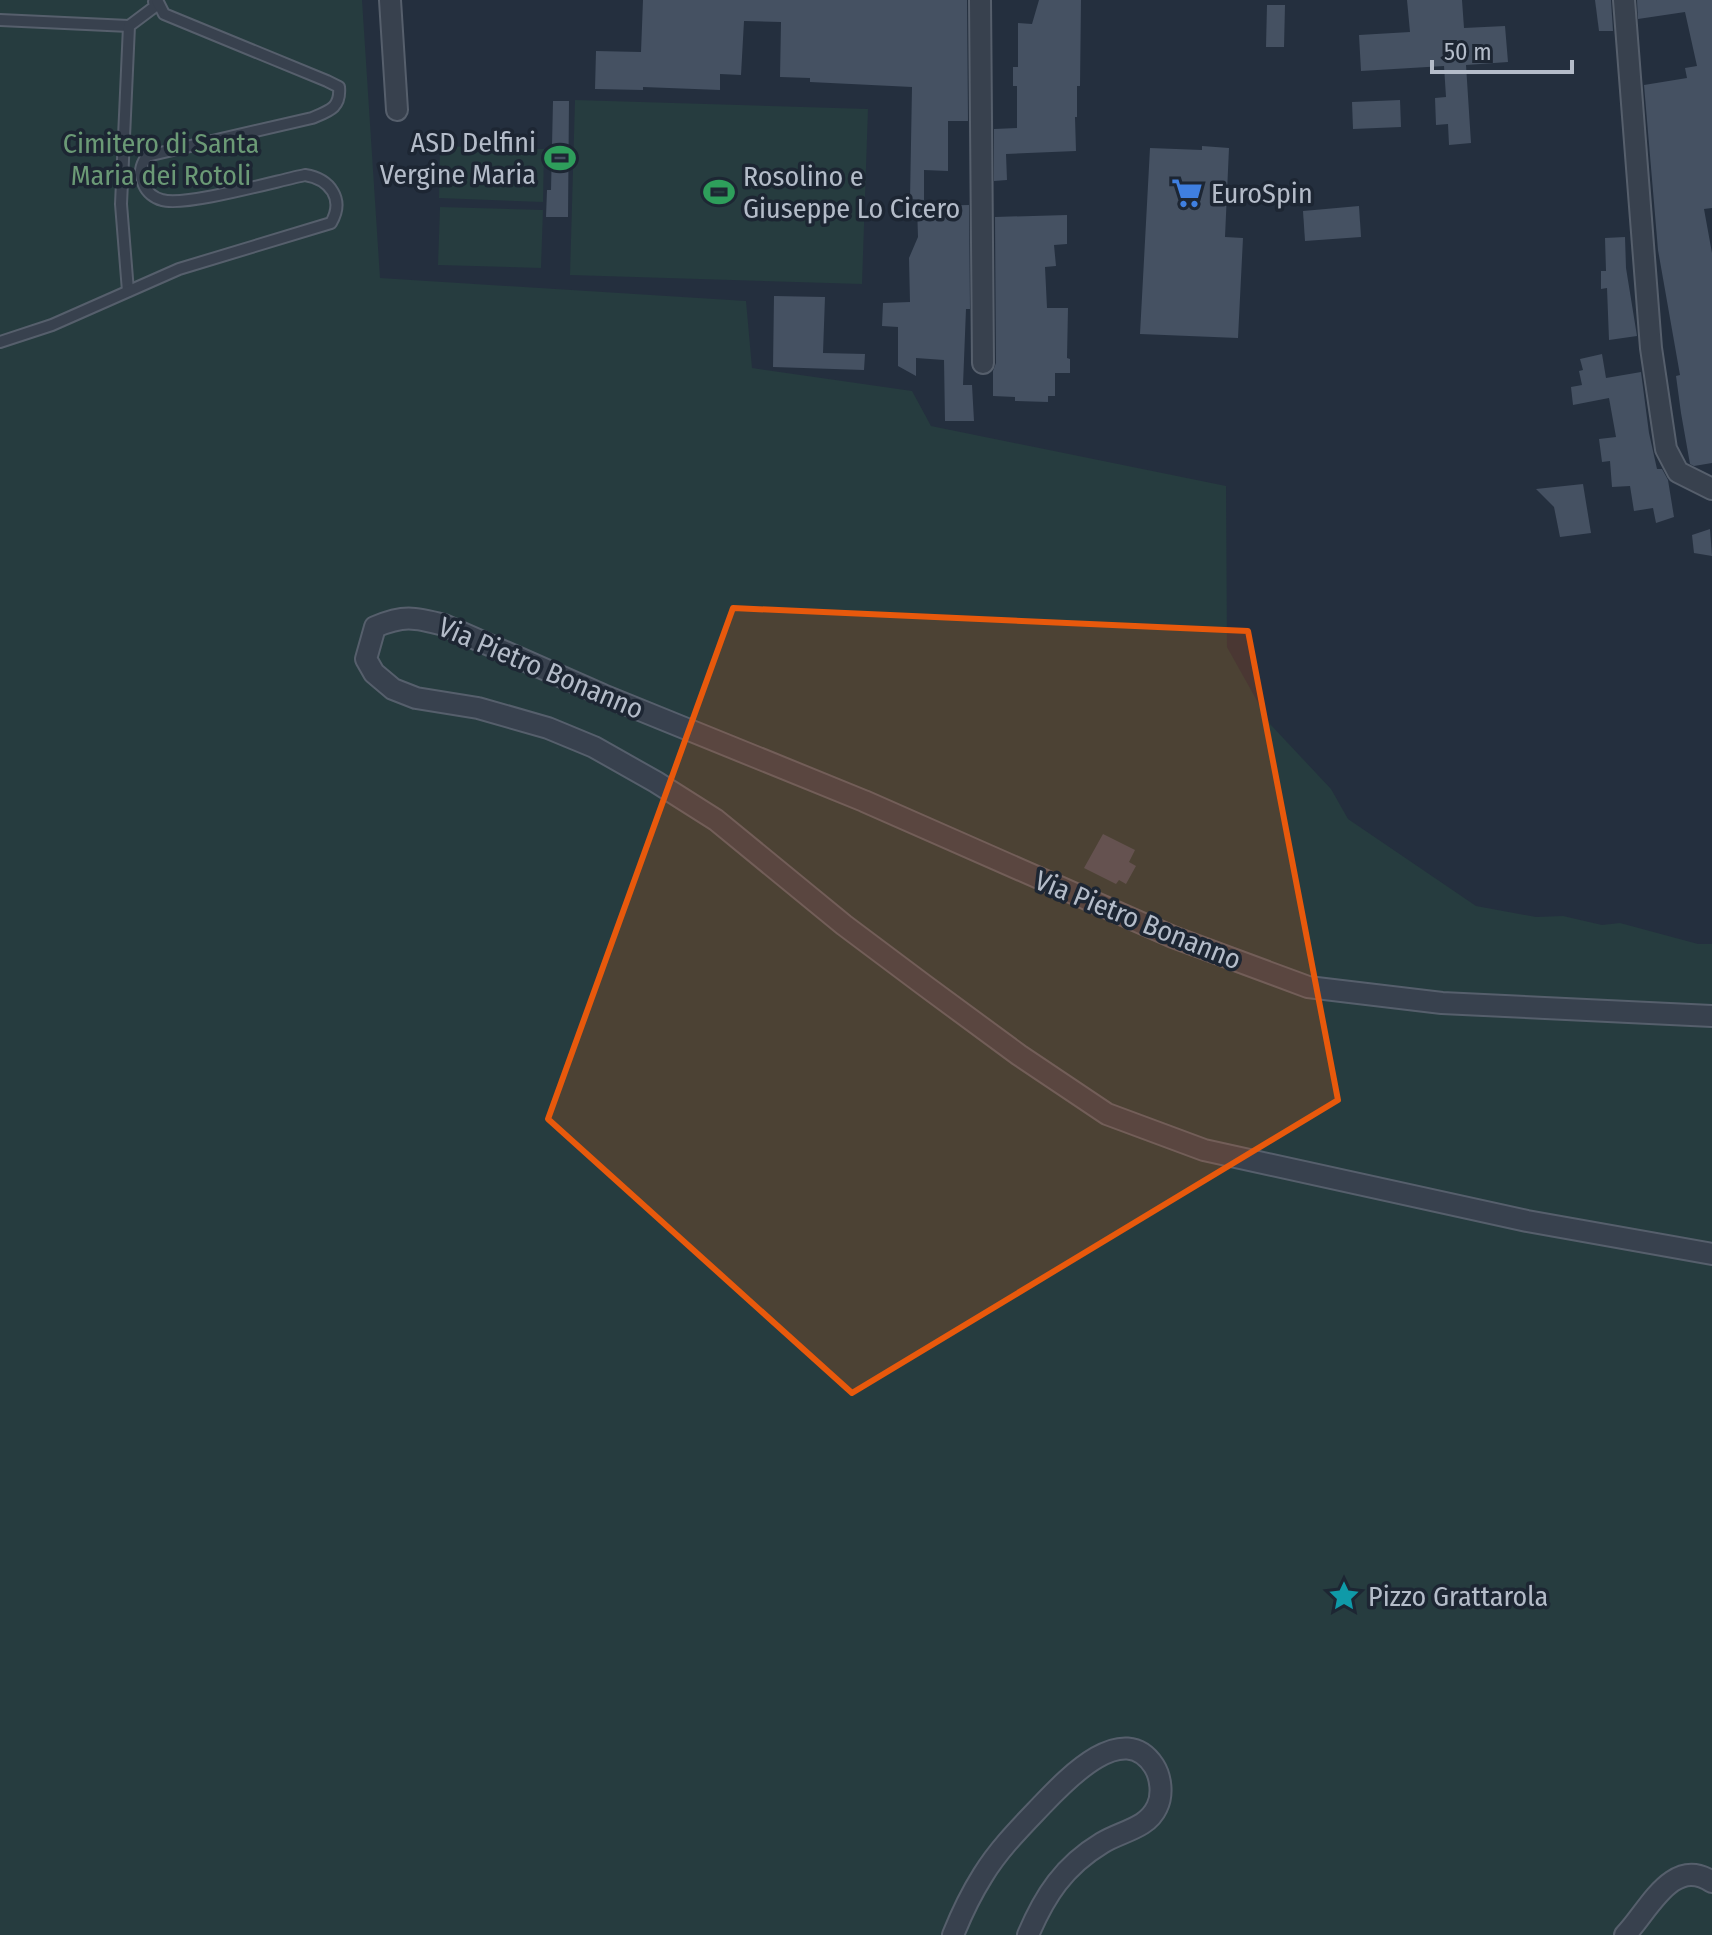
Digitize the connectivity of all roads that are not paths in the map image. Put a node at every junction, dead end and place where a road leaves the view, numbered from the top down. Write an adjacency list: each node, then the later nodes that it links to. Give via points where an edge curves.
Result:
1 (390, 0): 7 (street)
2 (980, 0): 10 (street)
3 (1624, 0): 11 (street, via 1651,348 1666,449 1678,472)
4 (156, 2): 6 (lane); 8 (lane, via 164,14 339,87 340,98 334,109 312,118 147,156 141,165 147,192 184,201 305,175 329,184 337,213 331,223 179,269)
5 (0, 20): 6 (lane)
6 (129, 26): 8 (lane, via 121,204)
7 (397, 110)
8 (128, 291): 9 (lane)
9 (0, 342)
10 (983, 363)
11 (1712, 489)
12 (1712, 1016): 13 (street, Via Pietro Bonanno, via 1442,1003 1308,987 1173,937 444,625 393,619 375,627 368,643 366,659 393,689 548,728 594,747 716,820 844,925 1107,1114 1204,1150 1527,1221)
13 (1712, 1254)
14 (1712, 1882): 17 (street, via 1678,1876)
15 (953, 1935): 16 (street, via 982,1876 1005,1844 1071,1776 1108,1753 1130,1748 1148,1758 1158,1773 1157,1808 1144,1823 1102,1843 1068,1869 1048,1892)
16 (1028, 1935)
17 (1625, 1935)

